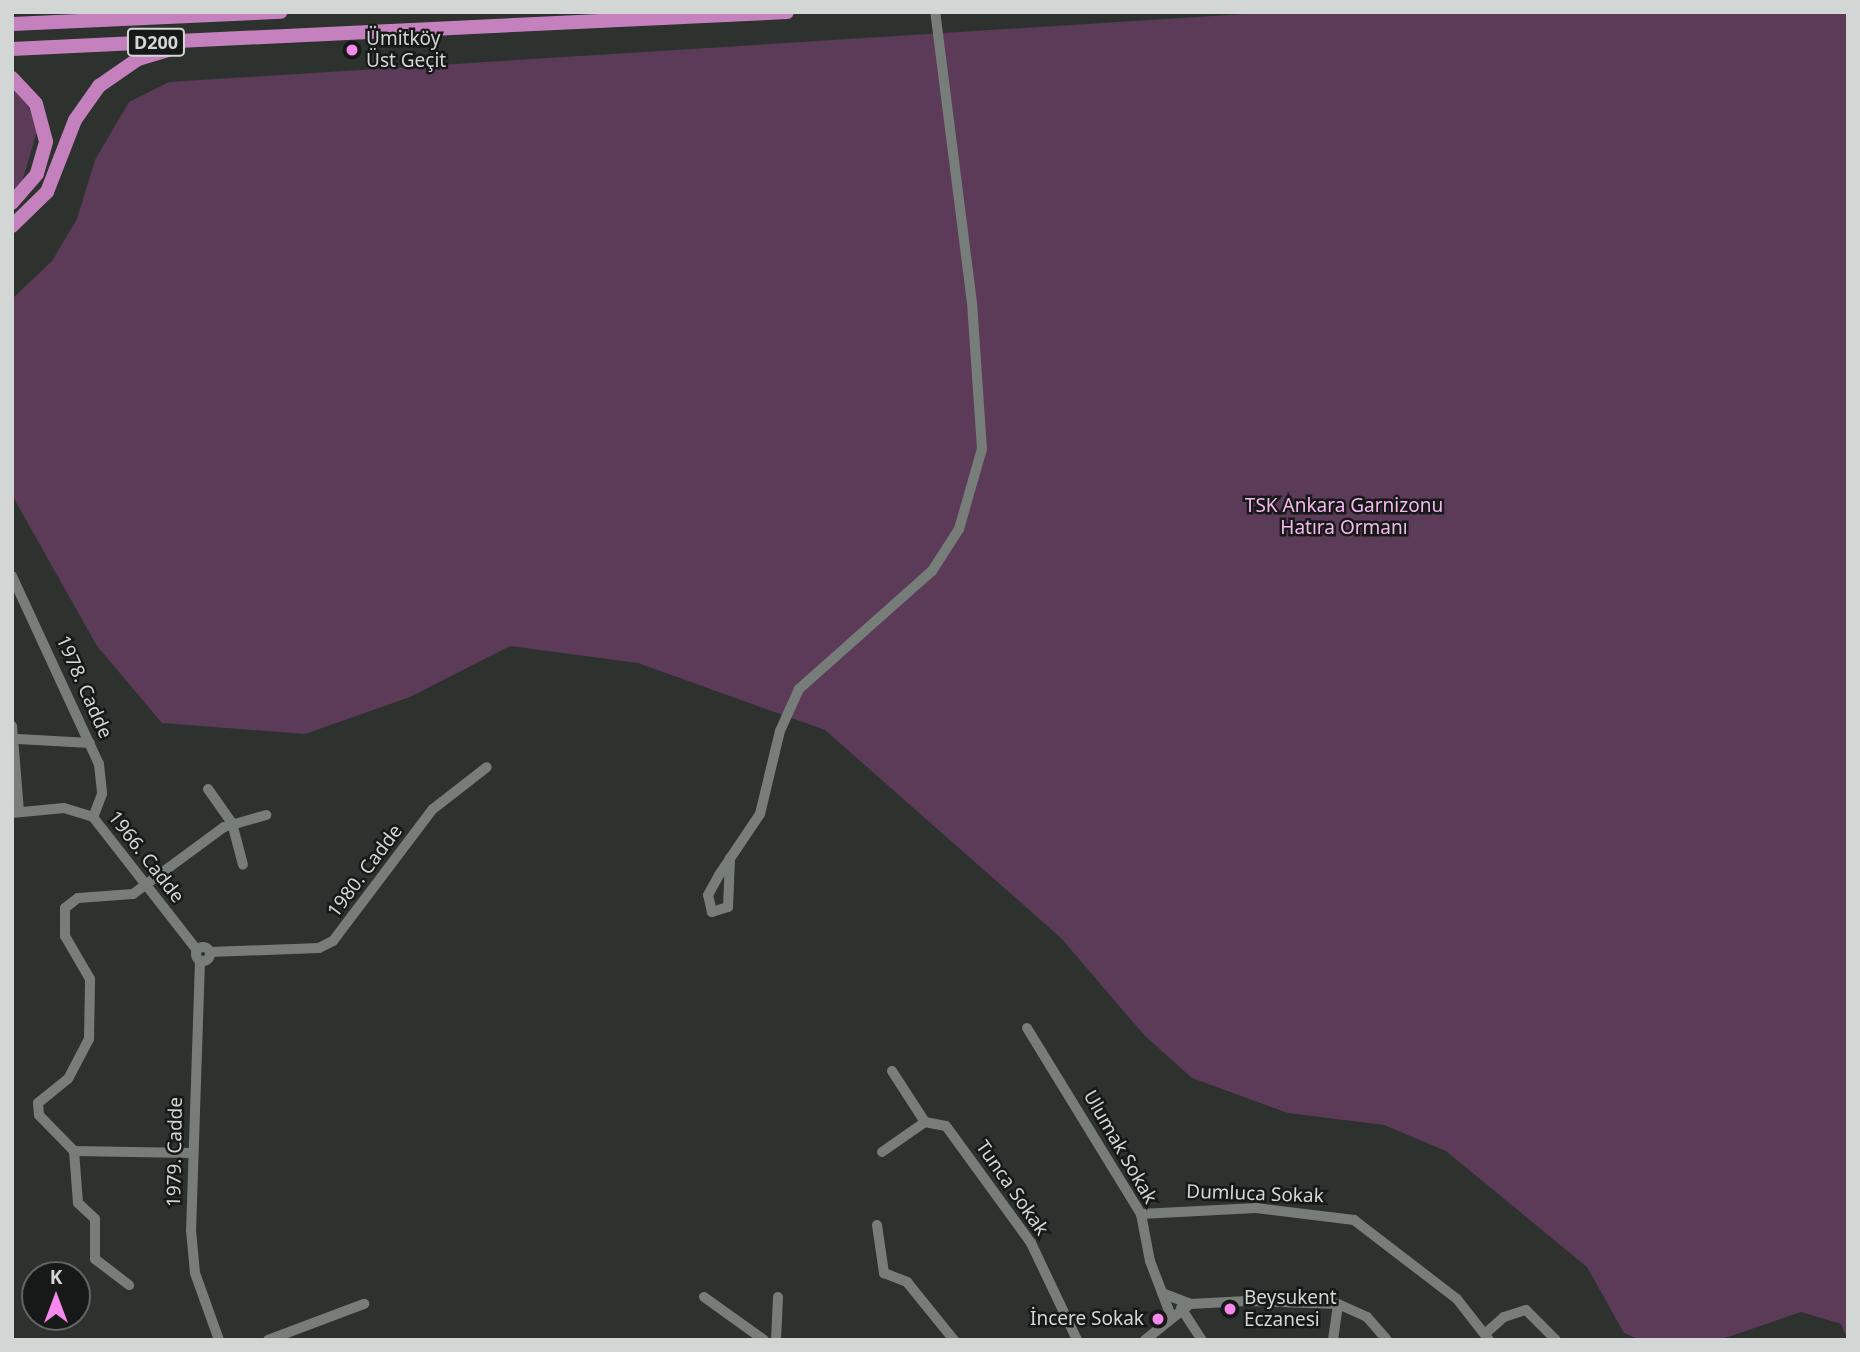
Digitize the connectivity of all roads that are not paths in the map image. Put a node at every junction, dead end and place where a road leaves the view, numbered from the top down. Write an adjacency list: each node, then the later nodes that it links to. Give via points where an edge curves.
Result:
1 (183, 12): 5 (highway)
2 (281, 12): 5 (highway, D200)
3 (787, 12): 7 (highway, D200)
4 (935, 12): 22 (street, via 972,303 982,449 959,529 932,571 799,689 780,731 760,814)
5 (204, 17): 6 (highway, D200)
6 (12, 24)
7 (209, 40): 8 (highway, D200); 11 (highway, via 138,59 99,86 75,120 47,192)
8 (12, 49)
9 (12, 78): 10 (highway, via 36,104 46,142 37,174)
10 (12, 203)
11 (12, 226)
12 (12, 576): 15 (street, 1978. Cadde)
13 (12, 726): 14 (street)
14 (18, 739): 15 (street); 18 (street)
15 (90, 743): 20 (street, 1978. Cadde, via 102,794)
16 (486, 767): 25 (street, 1980. Cadde, via 433,809 333,941 319,948)
17 (208, 789): 21 (street)
18 (16, 812): 20 (street, 1966. Cadde, via 64,808)
19 (266, 815): 21 (street)
20 (93, 817): 24 (street, 1966. Cadde)
21 (232, 823): 23 (street); 24 (street)
22 (730, 858): 22 (street, via 708,894 712,912 728,907)
23 (243, 865)
24 (146, 884): 25 (street, 1966. Cadde); 29 (street, via 133,894 78,898 65,908 65,936 90,979 89,1039 82,1061 37,1108)
25 (198, 955): 31 (street, 1979. Cadde)
26 (1027, 1028): 32 (street, Ulumak Sokak)
27 (892, 1071): 28 (street)
28 (925, 1122): 30 (street); 48 (street, Tunca Sokak, via 946,1126 1031,1243)
29 (74, 1152): 31 (street); 34 (street, via 78,1203 95,1219 94,1259)
30 (882, 1152)
31 (191, 1153): 43 (street, 1979. Cadde, via 195,1273)
32 (1141, 1214): 35 (street, Ulumak Sokak); 42 (street, Dumluca Sokak, via 1256,1208 1354,1220 1437,1282)
33 (877, 1225): 47 (street, via 884,1273 907,1283)
34 (129, 1285)
35 (1162, 1293): 40 (street); 41 (street, Ulumak Sokak)
36 (704, 1297): 45 (street)
37 (778, 1297): 46 (street)
38 (364, 1304): 44 (street)
39 (1338, 1304): 40 (street); 51 (street); 52 (street, via 1367,1317)
40 (1186, 1306): 41 (street); 50 (street)
41 (1171, 1316): 49 (street)
42 (1487, 1336): 53 (street, via 1504,1317 1526,1310)
43 (219, 1340)
44 (268, 1340)
45 (764, 1340)
46 (776, 1340)
47 (954, 1340)
48 (1077, 1340)
49 (1145, 1340)
50 (1202, 1340)
51 (1333, 1340)
52 (1387, 1340)
53 (1556, 1340)

